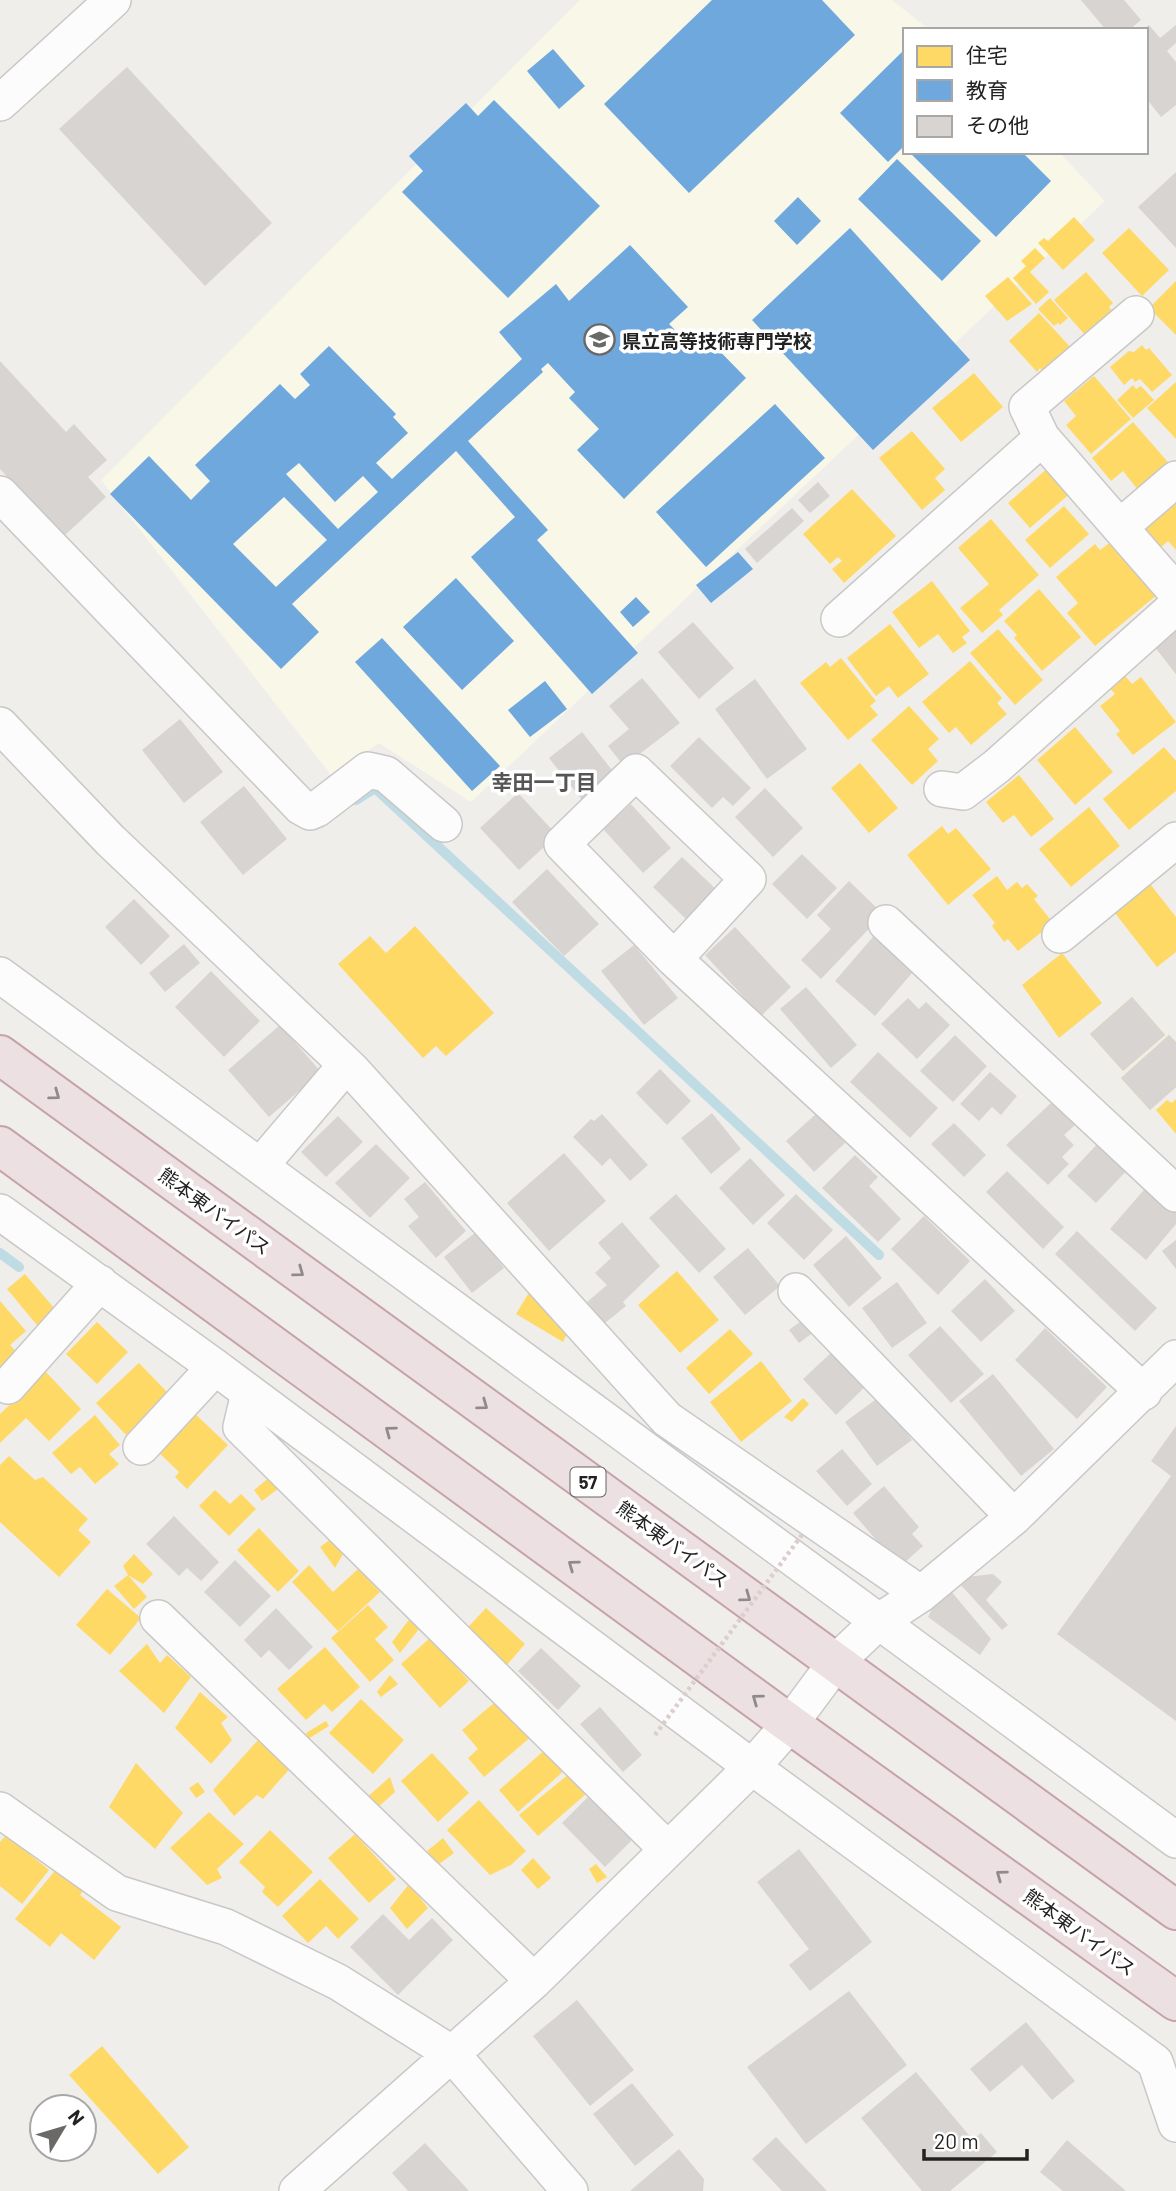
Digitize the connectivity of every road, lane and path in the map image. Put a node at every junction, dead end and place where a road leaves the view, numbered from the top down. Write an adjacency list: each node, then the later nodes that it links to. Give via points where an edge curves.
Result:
1 (113, 0): 2 (street)
2 (0, 103)
3 (1136, 314): 4 (street, via 1027,407)
4 (1042, 438): 7 (street); 10 (street)
5 (1176, 479): 7 (street)
6 (0, 494): 13 (street, via 301,807 310,812 317,809 368,770 386,774)
7 (1120, 527): 8 (street)
8 (1176, 592)
9 (1176, 606): 12 (street, via 997,766 963,792)
10 (839, 618)
11 (0, 725): 20 (street, via 110,840)
12 (942, 789)
13 (444, 824)
14 (1176, 840): 16 (street)
15 (886, 923): 23 (street)
16 (1060, 935)
17 (674, 959): 17 (street, via 562,845 636,772 748,879); 30 (street)
18 (0, 975): 22 (street)
19 (0, 1055): 38 (highway, 熊本東バイパス / 57, one-way to 38)
20 (346, 1065): 22 (street); 35 (street, via 667,1419)
21 (0, 1146): 39 (highway, 熊本東バイパス, one-way to 21)
22 (261, 1165): 37 (street)
23 (1176, 1194)
24 (0, 1212): 25 (street)
25 (100, 1283): 28 (street); 29 (street)
26 (796, 1290): 33 (street)
27 (1176, 1358): 30 (street)
28 (215, 1367): 31 (street); 32 (street)
29 (8, 1385)
30 (1144, 1392): 33 (street)
31 (249, 1393): 41 (street); 44 (street, via 240,1427)
32 (141, 1447)
33 (1014, 1517): 35 (street)
34 (804, 1532): 40 (path, bridge)
35 (920, 1594): 37 (street)
36 (158, 1618): 46 (street)
37 (878, 1622): 38 (street); 43 (street)
38 (836, 1662): 39 (street); 45 (highway, 熊本東バイパス / 57)
39 (790, 1724): 41 (street); 47 (highway, 熊本東バイパス, one-way to 39)
40 (655, 1735)
41 (752, 1767): 44 (street); 49 (street, via 1155,2062)
42 (0, 1810): 48 (street, via 117,1894 226,1927 338,1982)
43 (1176, 1840)
44 (667, 1849): 46 (street)
45 (1176, 1910)
46 (534, 1981): 48 (street)
47 (1176, 2001)
48 (451, 2053): 50 (street); 51 (street)
49 (1176, 2124)
50 (297, 2191)
51 (570, 2191)

